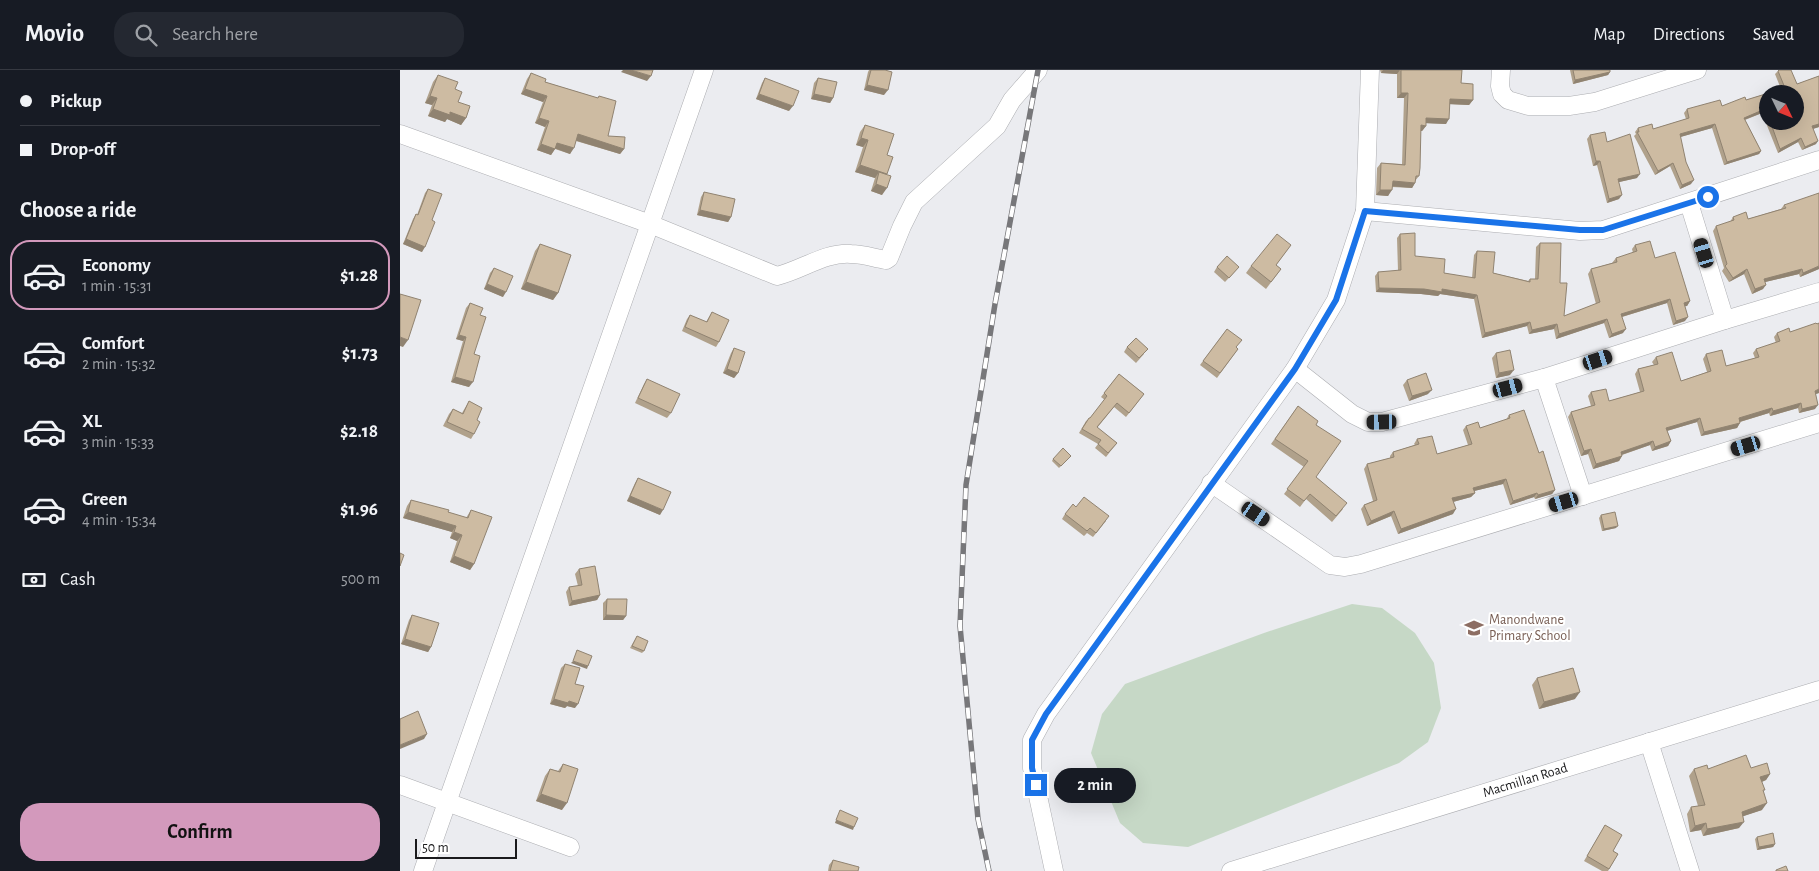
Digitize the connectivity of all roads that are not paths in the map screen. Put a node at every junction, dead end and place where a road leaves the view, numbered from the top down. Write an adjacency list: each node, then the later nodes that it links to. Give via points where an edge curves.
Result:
1 (704, 70): 10 (street)
2 (1038, 70): 10 (street, via 1012,100 997,126 914,202 886,260 851,253 826,257 777,276)
3 (1370, 70): 9 (street)
4 (1500, 70): 5 (street, via 1502,94 1508,100 1528,106 1595,102)
5 (1697, 70)
6 (400, 134): 10 (street)
7 (1819, 160): 8 (street)
8 (1689, 203): 9 (street, via 1603,230); 12 (street)
9 (1365, 211): 13 (street, via 1336,300)
10 (650, 224): 21 (street)
11 (1819, 292): 12 (street)
12 (1725, 320): 14 (street)
13 (1295, 369): 14 (street, via 1352,414 1368,422 1382,422); 16 (street)
14 (1544, 378): 17 (street)
15 (1819, 424): 17 (street)
16 (1212, 483): 17 (street, via 1330,565 1345,567); 24 (street, via 1046,714 1032,740 1032,768)
17 (1583, 496)
18 (1819, 690): 19 (street, Macmillan Road)
19 (1649, 742): 25 (street, Macmillan Road); 26 (street)
20 (400, 785): 21 (street)
21 (446, 801): 22 (street); 23 (street)
22 (570, 847)
23 (422, 871)
24 (1054, 871)
25 (1231, 871)
26 (1690, 871)

